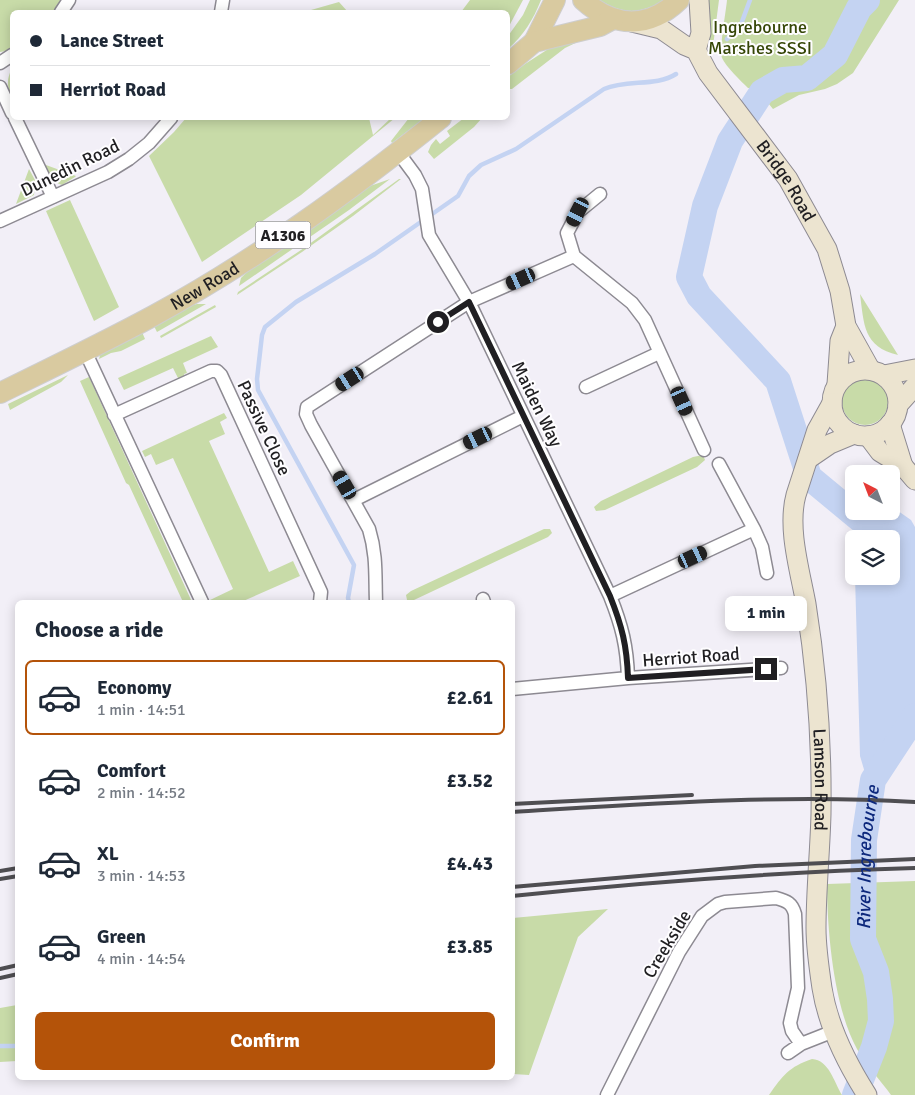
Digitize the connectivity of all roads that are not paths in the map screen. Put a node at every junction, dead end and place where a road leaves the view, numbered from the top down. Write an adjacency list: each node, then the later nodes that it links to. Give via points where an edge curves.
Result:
1 (555, 0): 6 (main road)
2 (583, 0): 5 (main road, via 596,12)
3 (679, 0): 5 (main road, via 651,19)
4 (699, 0): 7 (main road, via 701,33)
5 (622, 21): 6 (main road); 7 (main road, via 661,29)
6 (534, 42): 8 (main road)
7 (696, 50): 20 (main road, Bridge Road, via 708,73 788,179 827,249 840,291)
8 (510, 62)
9 (0, 87): 10 (street)
10 (10, 109)
11 (16, 120): 16 (street)
12 (169, 120): 16 (street, Dunedin Road, via 129,159)
13 (438, 120): 14 (main road, New Road / A1306)
14 (398, 152): 19 (street, Maiden Way, via 422,189 428,233); 21 (main road, New Road / A1306, via 274,242 153,316)
15 (600, 194): 18 (street, via 578,212 567,233)
16 (53, 197): 17 (street, Dunedin Road)
17 (0, 221)
18 (574, 256): 19 (street); 22 (street, via 632,303 645,320)
19 (469, 302): 32 (street, Maiden Way); 39 (street, via 307,407 308,420)
20 (846, 326): 24 (main road, Bridge Road); 25 (main road, Bridge Road, via 840,341)
21 (85, 352): 28 (main road, New Road / A1306); 31 (street)
22 (659, 353): 27 (street); 35 (street)
23 (915, 369): 24 (main road)
24 (877, 372): 25 (main road, via 861,369); 30 (main road, Bridge Road, via 895,388)
25 (837, 384): 29 (main road, Bridge Road)
26 (915, 386): 30 (main road)
27 (586, 387)
28 (0, 392)
29 (832, 403): 34 (main road, via 833,413 845,430); 36 (main road, Bridge Road, via 817,430)
30 (898, 405): 33 (main road)
31 (114, 415): 43 (street); 44 (street, Passive Close, via 217,371 321,592)
32 (523, 416): 39 (street); 42 (street, Maiden Way)
33 (890, 424): 34 (main road, via 880,432); 38 (main road)
34 (861, 435): 36 (main road, via 830,444); 38 (main road)
35 (704, 450)
36 (808, 459): 49 (main road, Lamson Road, via 794,503 794,533 817,694 821,815 816,929 822,990)
37 (719, 464): 40 (street)
38 (909, 473)
39 (354, 500): 45 (street, via 374,545)
40 (754, 529): 41 (street, via 762,547); 42 (street)
41 (767, 573)
42 (610, 596): 47 (street, Maiden Way, via 622,625)
43 (201, 600)
44 (320, 600)
45 (376, 600)
46 (781, 668): 47 (street, Herriot Road)
47 (628, 678): 48 (street, Herriot Road)
48 (515, 689)
49 (834, 1031): 50 (street); 53 (main road, Lamson Road, via 849,1068)
50 (800, 1044): 51 (street); 52 (street, Creekside, via 790,1023 798,988 795,914 791,903 776,898 725,902 702,916 679,952)
51 (788, 1053)
52 (607, 1095)
53 (867, 1095)

